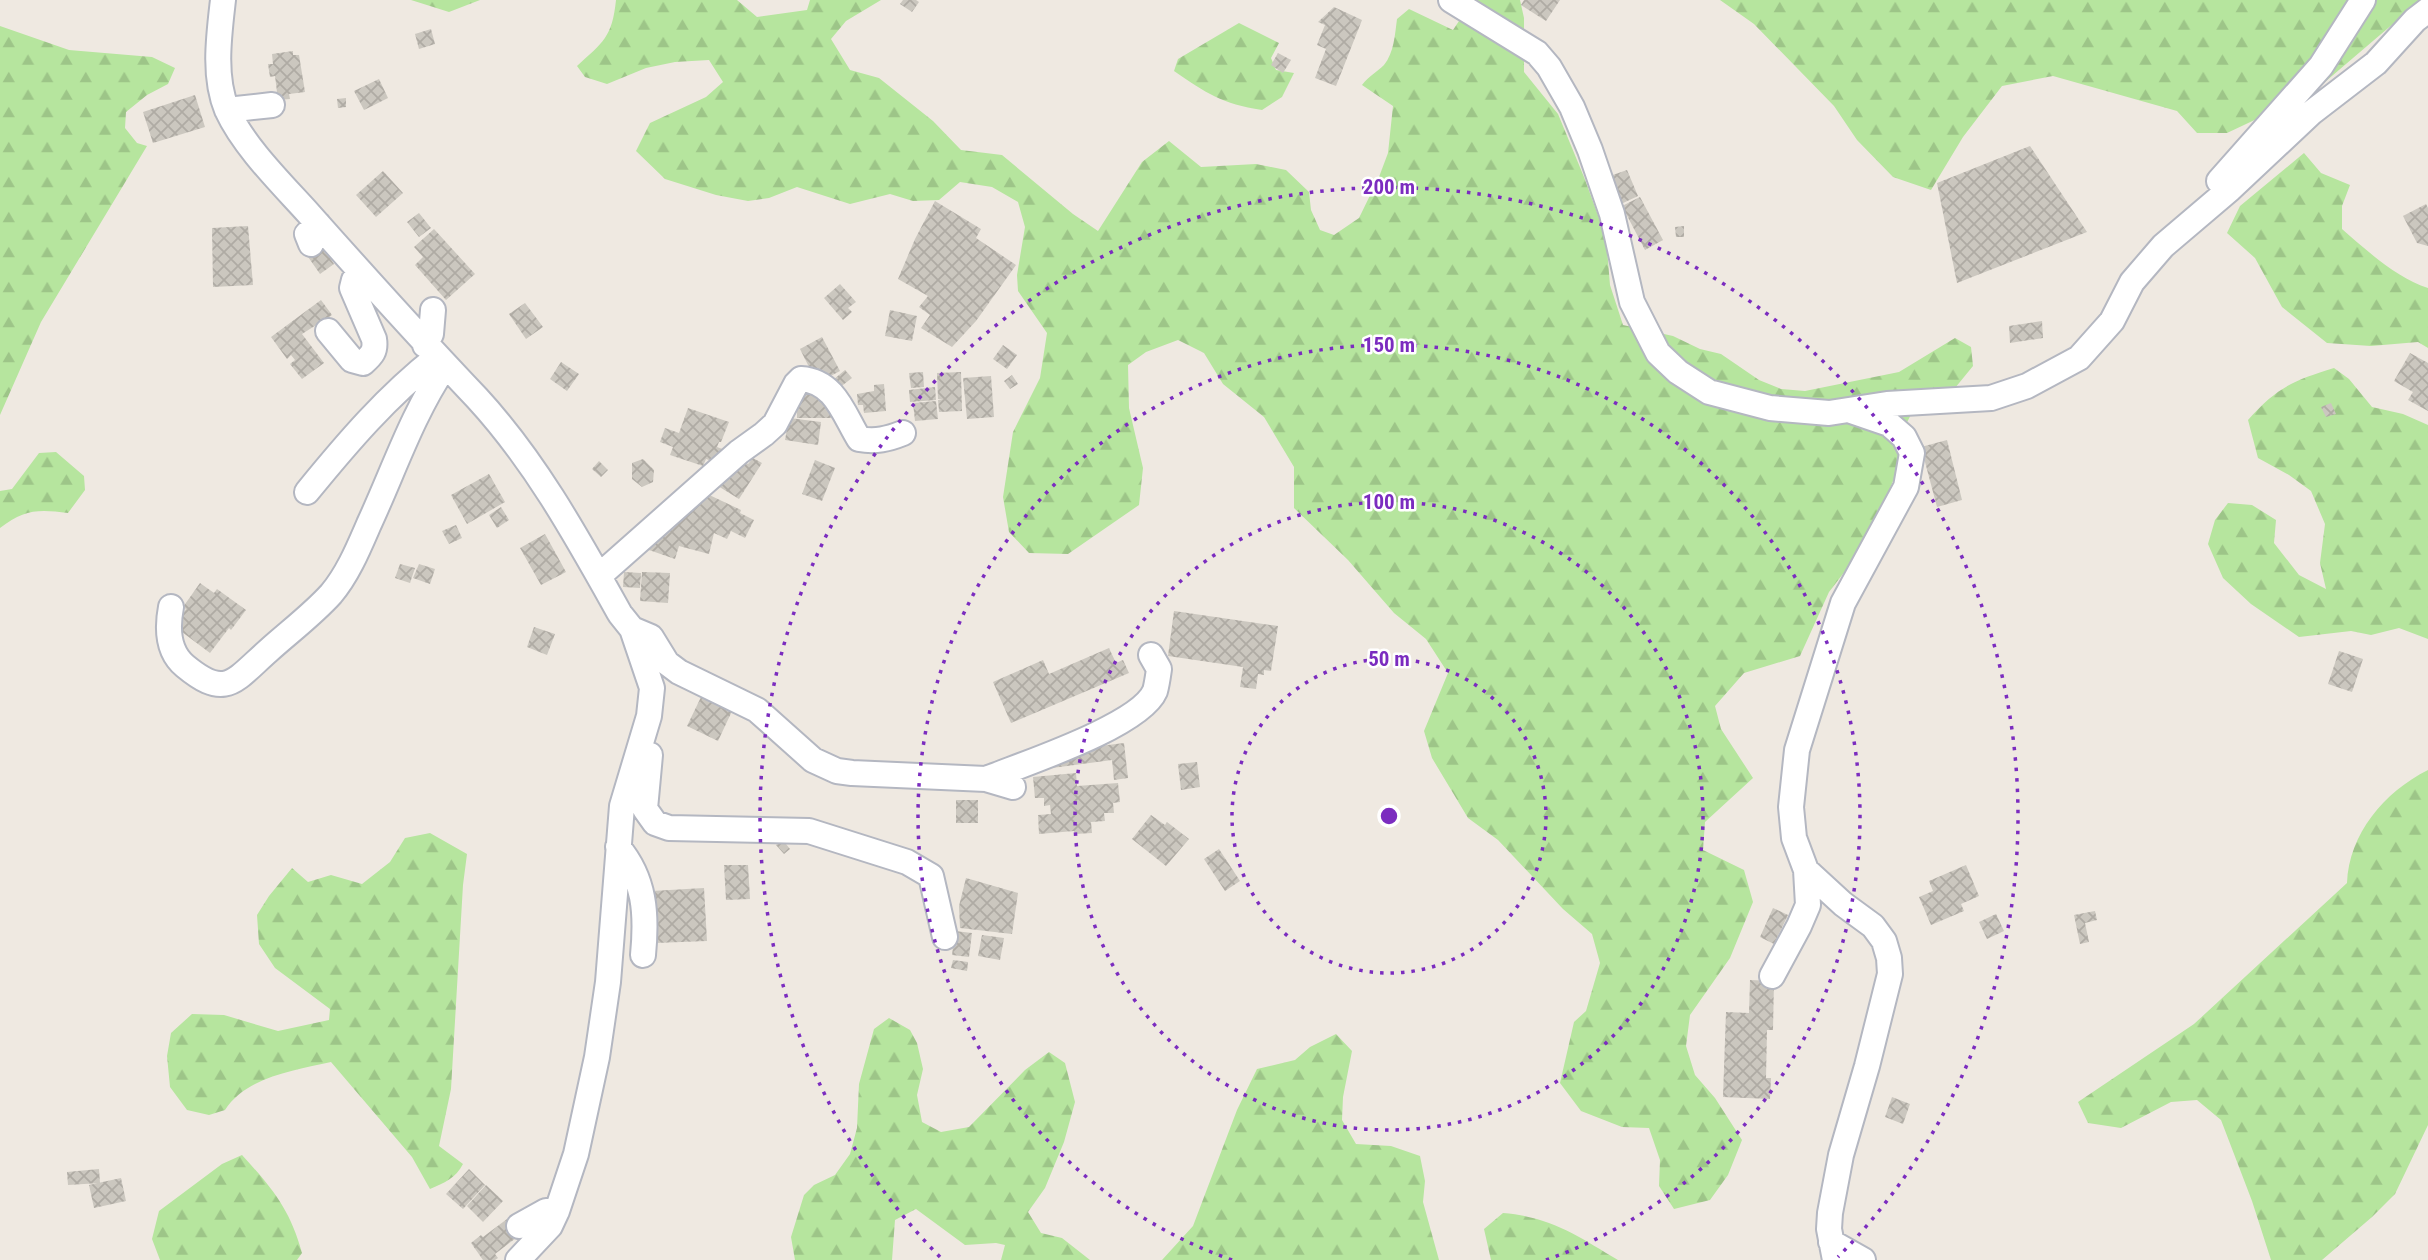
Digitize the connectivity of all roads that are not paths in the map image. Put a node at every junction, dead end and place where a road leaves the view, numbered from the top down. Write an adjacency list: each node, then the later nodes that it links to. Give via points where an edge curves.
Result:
1 (218, 0): 6 (street, via 220,88)
2 (1451, 0): 12 (street, via 1537,53 1549,67 1591,150 1612,214 1632,302 1658,352 1709,392 1770,408)
3 (2363, 0): 7 (street, via 2321,66 2225,173)
4 (2428, 10): 7 (street, via 2376,63 2311,113)
5 (272, 105): 6 (street)
6 (227, 110): 8 (street, via 314,234)
7 (2186, 226): 12 (street, via 2132,282 2112,321 2079,358 2027,386 1991,398 1886,404)
8 (361, 274): 10 (street, via 352,288 374,339 372,355 363,363 352,360); 11 (street)
9 (433, 310): 11 (street)
10 (328, 331)
11 (436, 356): 15 (street, via 394,393); 16 (street, via 511,438); 17 (street, via 426,394 352,561 332,593 306,619 240,676 226,685 214,685 188,669 175,654 168,629)
12 (1851, 411): 24 (street, via 1889,424 1904,437 1912,453 1906,487 1843,603 1797,750 1791,807 1794,838)
13 (903, 433): 16 (street, via 888,439 859,439 830,392 801,379 775,424)
14 (670, 489): 16 (street)
15 (307, 492)
16 (594, 569): 18 (street)
17 (171, 607)
18 (632, 629): 20 (street, via 652,688); 21 (street, via 651,637 667,663 679,672 757,710 813,760 837,771)
19 (1151, 655): 21 (street, via 1159,669 1154,692 1135,713)
20 (649, 716): 23 (street, via 622,806); 25 (street, via 645,809 655,822 669,828 809,831 907,862 931,876)
21 (986, 779): 22 (street)
22 (1013, 787)
23 (618, 847): 26 (street, via 637,876 643,906); 28 (street, via 597,1057 576,1154)
24 (1806, 870): 27 (street, via 1808,905); 30 (street, via 1873,926 1889,958 1890,974 1841,1155 1830,1213)
25 (945, 937)
26 (643, 955)
27 (1772, 976)
28 (556, 1211): 29 (street, via 546,1211); 31 (street, via 550,1226)
29 (519, 1226)
30 (1833, 1251): 32 (street)
31 (518, 1260)
32 (1863, 1260)

